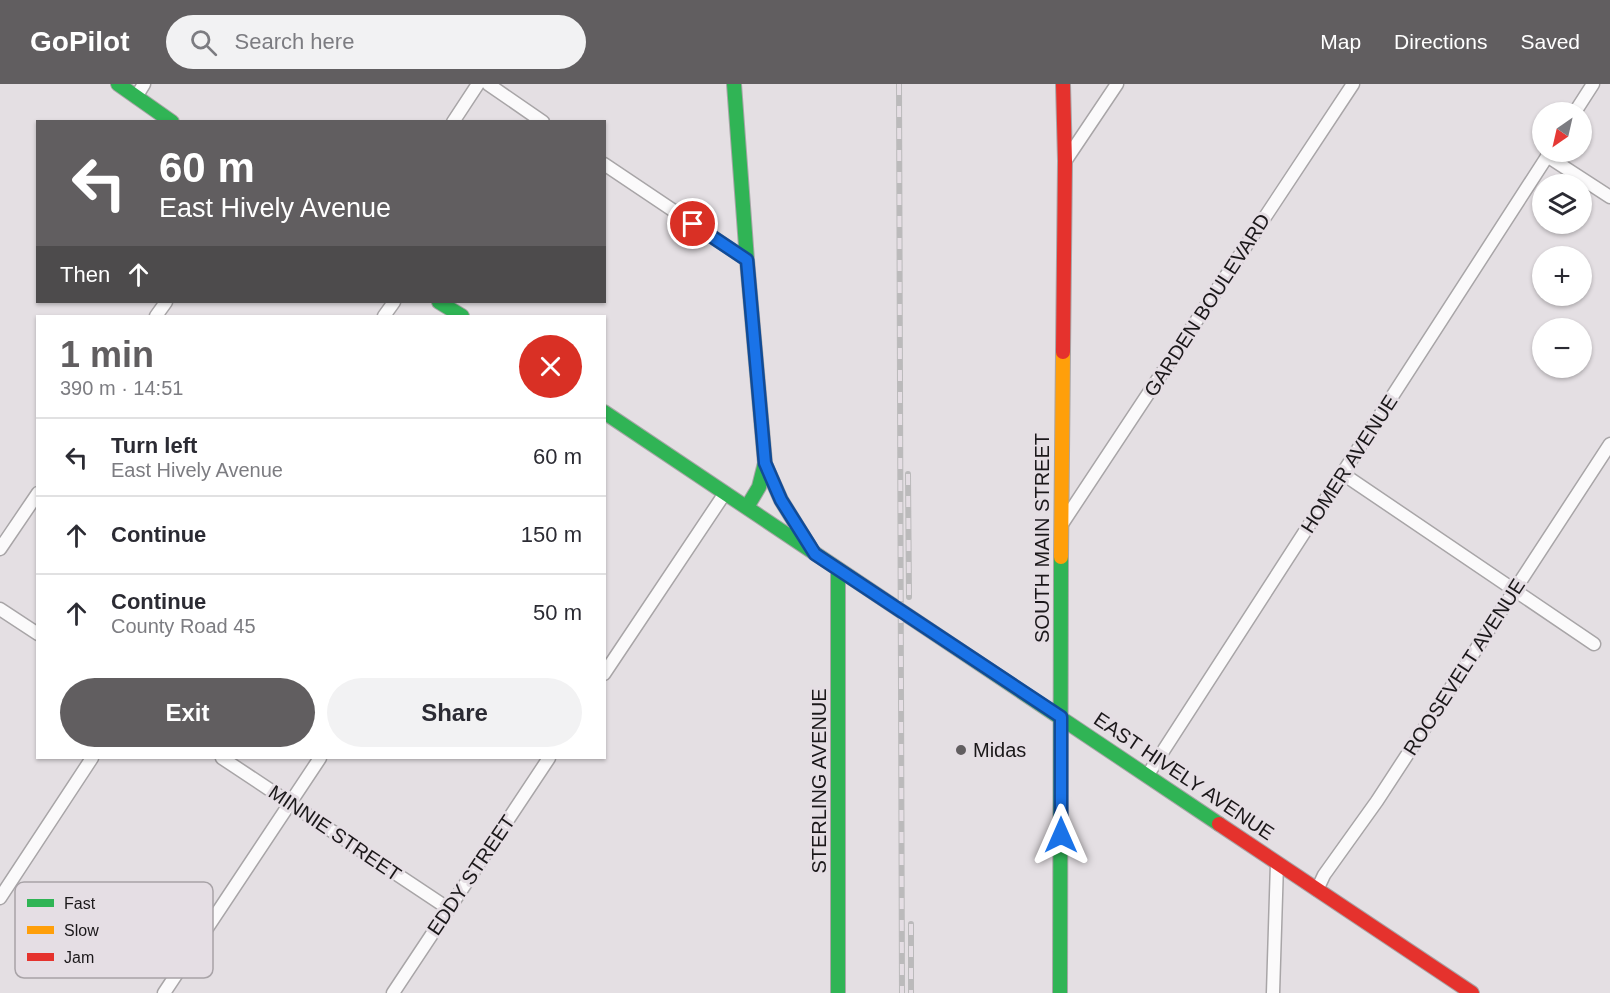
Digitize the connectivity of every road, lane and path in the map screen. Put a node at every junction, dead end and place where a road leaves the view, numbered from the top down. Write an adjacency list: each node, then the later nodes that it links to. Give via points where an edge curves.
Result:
1 (118, 84): 10 (street)
2 (144, 84): 10 (street)
3 (478, 84): 13 (street)
4 (488, 84): 14 (street)
5 (734, 84): 20 (street)
6 (1063, 84): 15 (street, SOUTH MAIN STREET)
7 (1117, 84): 15 (street)
8 (1353, 84): 30 (street, GARDEN BOULEVARD)
9 (1593, 84): 11 (street)
10 (136, 97): 12 (street)
11 (1581, 102)
12 (169, 120)
13 (454, 120)
14 (540, 120)
15 (1065, 161): 30 (street, SOUTH MAIN STREET)
16 (1544, 162): 26 (street, HOMER AVENUE)
17 (1560, 162): 19 (street)
18 (606, 165): 20 (street)
19 (1610, 197)
20 (747, 260): 25 (street)
21 (441, 303): 22 (street)
22 (460, 315)
23 (606, 413): 27 (street, EAST HIVELY AVENUE)
24 (1610, 444): 34 (street, ROOSEVELT AVENUE)
25 (765, 463): 29 (street, via 763,479); 32 (street, via 781,500)
26 (1343, 474): 34 (street); 44 (street, HOMER AVENUE)
27 (725, 493): 29 (street, EAST HIVELY AVENUE); 38 (street)
28 (36, 496): 31 (street)
29 (747, 507): 32 (street, EAST HIVELY AVENUE)
30 (1061, 525): 39 (street, SOUTH MAIN STREET)
31 (0, 549)
32 (815, 554): 33 (street, EAST HIVELY AVENUE)
33 (838, 569): 39 (street, EAST HIVELY AVENUE); 54 (street, STERLING AVENUE)
34 (1514, 590): 37 (street); 47 (street, ROOSEVELT AVENUE)
35 (0, 609): 36 (street)
36 (36, 633)
37 (1594, 644)
38 (606, 671)
39 (1061, 717): 44 (street, EAST HIVELY AVENUE); 55 (street, SOUTH MAIN STREET)
40 (91, 759): 48 (street)
41 (224, 759): 45 (street, MINNIE STREET)
42 (319, 759): 45 (street)
43 (548, 759): 49 (street, EDDY STREET)
44 (1147, 776): 46 (street, EAST HIVELY AVENUE)
45 (290, 803): 49 (street, MINNIE STREET); 50 (street)
46 (1277, 863): 47 (street, EAST HIVELY AVENUE); 56 (street)
47 (1317, 890): 57 (street, EAST HIVELY AVENUE)
48 (0, 898)
49 (449, 909): 53 (street, EDDY STREET)
50 (213, 919)
51 (174, 978): 52 (street)
52 (164, 993)
53 (393, 993)
54 (838, 993)
55 (1060, 993)
56 (1273, 993)
57 (1472, 993)

